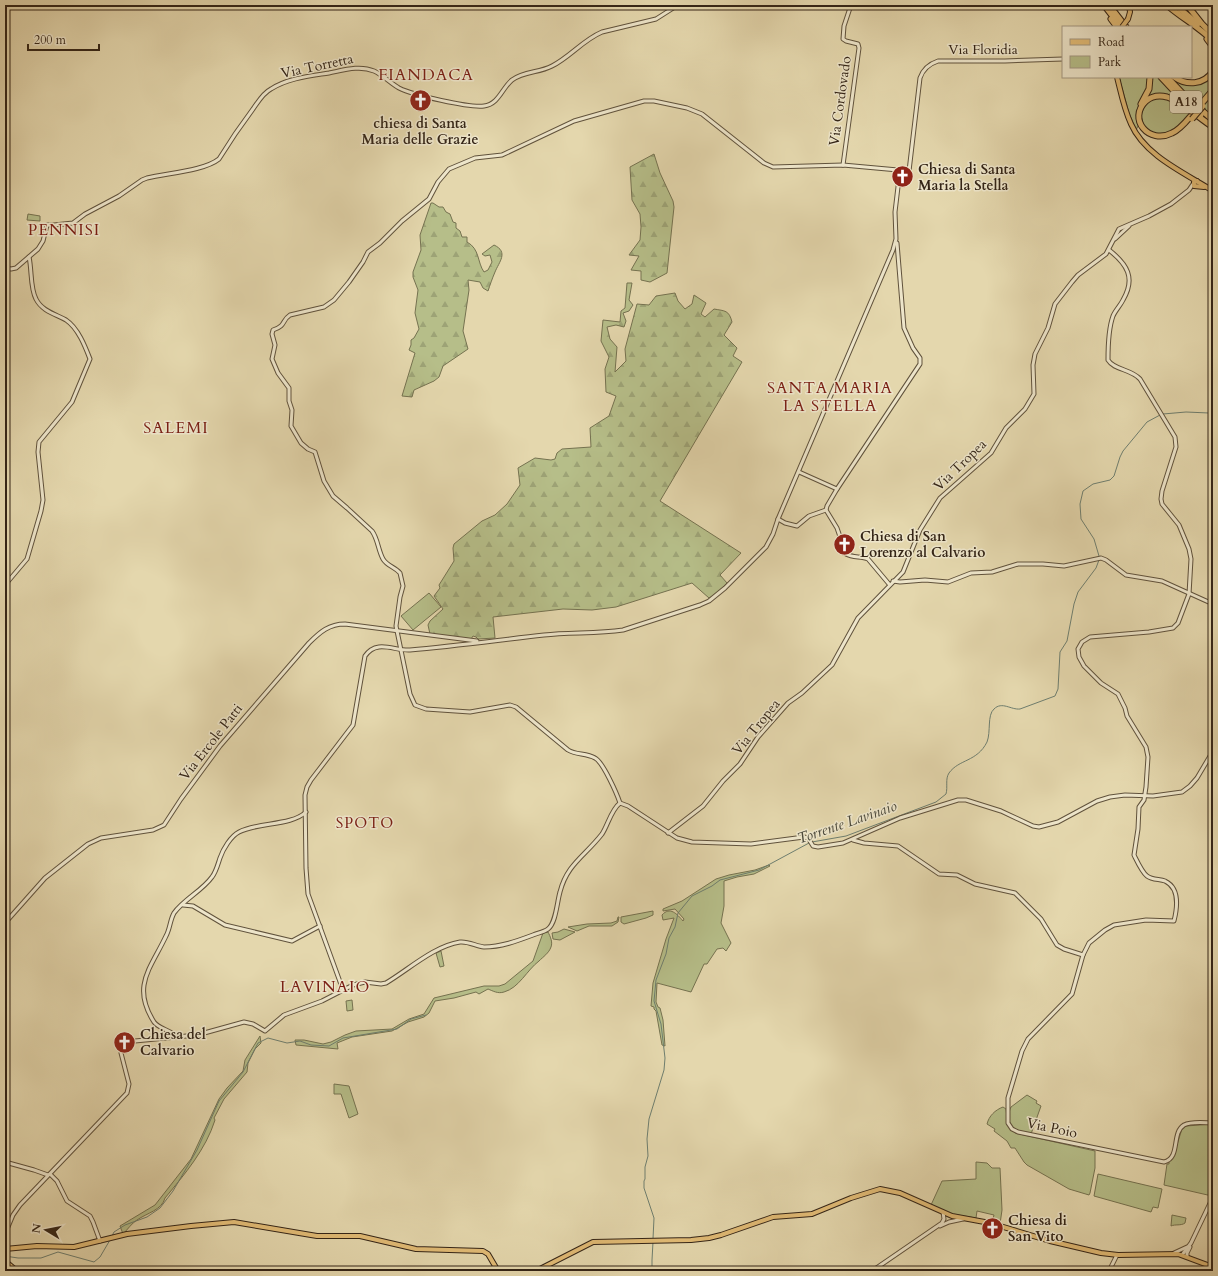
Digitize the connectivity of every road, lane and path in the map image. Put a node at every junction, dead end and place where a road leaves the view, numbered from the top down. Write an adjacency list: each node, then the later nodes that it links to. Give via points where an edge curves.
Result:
1 (678, 5): 45 (street, Via Torretta, via 656,19 594,36 552,66 513,80 496,100 484,106 412,93 392,84 378,73 363,68 305,77 277,85 265,93 215,162 147,178 73,223 47,225 42,244)
2 (851, 5): 33 (street, Via Cordovado, via 844,26 843,39 858,44 859,48)
3 (1101, 5): 13 (highway)
4 (1104, 5): 14 (highway)
5 (1109, 5): 16 (highway)
6 (1129, 5): 15 (main road, bridge, via 1128,19)
7 (1163, 5): 11 (highway)
8 (1171, 5): 11 (highway); 12 (highway)
9 (1178, 5): 11 (highway)
10 (1188, 5): 12 (highway, via 1200,19)
11 (1190, 20): 12 (highway); 18 (highway); 19 (highway)
12 (1200, 24): 17 (highway)
13 (1116, 26)
14 (1121, 26)
15 (1123, 26)
16 (1125, 26)
17 (1212, 36)
18 (1213, 41)
19 (1213, 48)
20 (1062, 59): 34 (street, Via Floridia, via 938,61 929,65 922,71 920,78 909,171)
21 (1213, 71): 26 (highway, via 1197,83)
22 (1117, 78): 35 (main road, via 1128,117 1138,137 1154,154)
23 (1150, 78): 30 (highway, via 1149,89 1137,114 1138,124 1143,132 1153,138 1168,138 1181,130)
24 (1163, 78): 32 (highway, A18)
25 (1167, 78): 31 (highway, A18)
26 (1176, 78)
27 (1213, 90): 29 (highway)
28 (1213, 94): 29 (highway)
29 (1202, 105): 30 (highway, bridge)
30 (1191, 118): 32 (highway, via 1174,132 1159,136 1144,130 1140,123 1142,107 1156,96 1178,103)
31 (1213, 120)
32 (1213, 126)
33 (843, 165): 34 (street); 56 (street, via 768,165 702,114 654,101 637,102 574,121 502,155 476,158 449,169 438,182 429,200 368,252 349,282 330,303 324,307 290,314 282,326 273,330 275,345 272,359 289,388 292,430 301,443 315,452 328,489 336,500 374,532 385,562 400,573 403,586)
34 (900, 170): 40 (street, via 895,212)
35 (1195, 182): 36 (main road, via 1195,186); 37 (main road); 38 (street)
36 (1198, 187): 37 (main road); 38 (street)
37 (1213, 192)
38 (1183, 195): 39 (street)
39 (1132, 224): 41 (street); 41 (street, Via Tropea, via 1119,229)
40 (896, 239): 42 (street); 44 (street)
41 (1112, 243): 43 (street, Via Tropea)
42 (893, 250): 44 (street); 47 (street)
43 (1109, 250): 51 (street, Via Tropea, via 1078,275 1055,304 1048,328 1034,357 1035,391 1031,401 1006,428 991,453 940,498 920,530 904,569); 54 (street, via 1124,264 1129,278 1125,296 1112,319 1108,360 1112,365 1129,371 1140,379 1175,437 1176,447 1161,499 1179,525 1189,549)
44 (898, 251): 48 (street, via 904,328 912,348 920,358 920,364)
45 (30, 257): 46 (street, via 16,268); 53 (street, via 35,299 46,310 67,321 84,343 90,359 72,402 38,447 43,500 41,511 27,559)
46 (5, 268)
47 (799, 472): 48 (street); 50 (street)
48 (837, 489): 49 (street)
49 (825, 510): 50 (street, via 809,516 797,526); 52 (street, via 837,528 846,554 868,559)
50 (778, 519): 58 (street, via 766,547 725,588 700,605 623,630)
51 (893, 581): 52 (street, Via Tropea); 54 (street, via 948,582 971,573 992,572 1018,564 1064,566 1101,558 1126,575 1162,581)
52 (889, 584): 69 (street, Via Tropea, via 858,618 832,665 788,703 703,806)
53 (5, 585)
54 (1189, 594): 55 (street); 62 (street, via 1178,623 1173,628 1090,637 1082,642 1078,649 1084,666 1118,694 1127,716 1146,747)
55 (1213, 604)
56 (396, 630): 57 (street, Via Ercole Patti); 60 (street); 72 (street, Via Ercole Patti, via 338,624 320,632 220,746 164,825 153,830 101,838 88,844 44,878)
57 (451, 638): 58 (street, Via Ercole Patti); 59 (street)
58 (491, 641): 59 (street)
59 (450, 646): 60 (street)
60 (400, 649): 65 (street, via 415,705 426,709 464,712 510,705 516,707 568,750 596,758); 66 (street, via 380,646 364,656 353,725 309,783 305,796)
61 (1213, 751): 64 (street, via 1197,778 1186,789 1177,793)
62 (1146, 788): 63 (street); 64 (street)
63 (1139, 796): 64 (street); 70 (street, via 1114,796 1103,799 1058,822 1039,827 1001,811 958,800 900,818)
64 (1145, 796): 74 (street, via 1139,807 1134,855 1146,875 1167,882 1172,887 1177,902 1174,921 1146,920 1114,925 1089,942)
65 (620, 803): 69 (street, via 638,811); 75 (street, via 601,835 573,864 561,888 553,923 548,929 516,941 493,946 460,942 427,956 386,983 365,982)
66 (306, 814): 67 (street); 68 (street)
67 (301, 817): 68 (street); 71 (street, via 245,829 236,834 222,853 213,877 190,898)
68 (306, 820): 73 (street, via 307,883)
69 (668, 833): 70 (street, via 681,839 703,843 751,844 804,837 818,847)
70 (853, 840): 74 (street, via 898,846 939,874 957,875 975,884 1015,893 1041,919 1057,945)
71 (190, 904): 73 (street, via 225,925 292,941); 76 (street, via 182,905 174,913 167,935 146,972 144,991 146,1006 155,1022)
72 (5, 923)
73 (320, 926): 75 (street)
74 (1084, 955): 77 (street, Via Poio, via 1072,994 1028,1039 1023,1048 1008,1098 1010,1127 1018,1132 1164,1162 1173,1155 1178,1133 1184,1126 1192,1123)
75 (343, 990): 76 (street, via 282,1016 265,1031 244,1022 201,1034)
76 (177, 1037): 80 (street, via 135,1041 124,1047 121,1056 129,1084 127,1093)
77 (1213, 1123)
78 (5, 1162): 79 (street)
79 (39, 1172): 80 (street); 80 (street); 82 (street)
80 (50, 1174): 81 (street); 81 (street); 82 (street)
81 (56, 1181): 91 (street, via 67,1200 90,1216)
82 (42, 1182): 90 (street, via 18,1207)
83 (1213, 1197): 95 (street)
84 (943, 1212): 85 (main road); 86 (street); 105 (main road, via 900,1193 876,1190 812,1214 773,1217 716,1236 691,1240 593,1242)
85 (952, 1216): 86 (street); 87 (main road); 88 (street)
86 (944, 1219): 89 (street)
87 (969, 1219): 88 (street); 98 (main road, via 1050,1241)
88 (949, 1222): 89 (street)
89 (936, 1227): 106 (street)
90 (5, 1234)
91 (98, 1234): 92 (street); 93 (street); 94 (street)
92 (109, 1238): 93 (main road); 104 (main road, via 185,1226 239,1222 291,1233 360,1236 416,1249 483,1251 488,1254)
93 (100, 1241): 94 (main road)
94 (94, 1242): 96 (main road, via 71,1247 37,1246)
95 (1191, 1243): 97 (street); 99 (street); 100 (street)
96 (5, 1249)
97 (1173, 1254): 98 (main road); 99 (main road)
98 (1118, 1255): 107 (street)
99 (1182, 1255): 100 (main road)
100 (1187, 1257): 102 (main road)
101 (5, 1261): 103 (main road)
102 (1213, 1267)
103 (17, 1271)
104 (498, 1271)
105 (536, 1271)
106 (872, 1271)
107 (1109, 1271)

